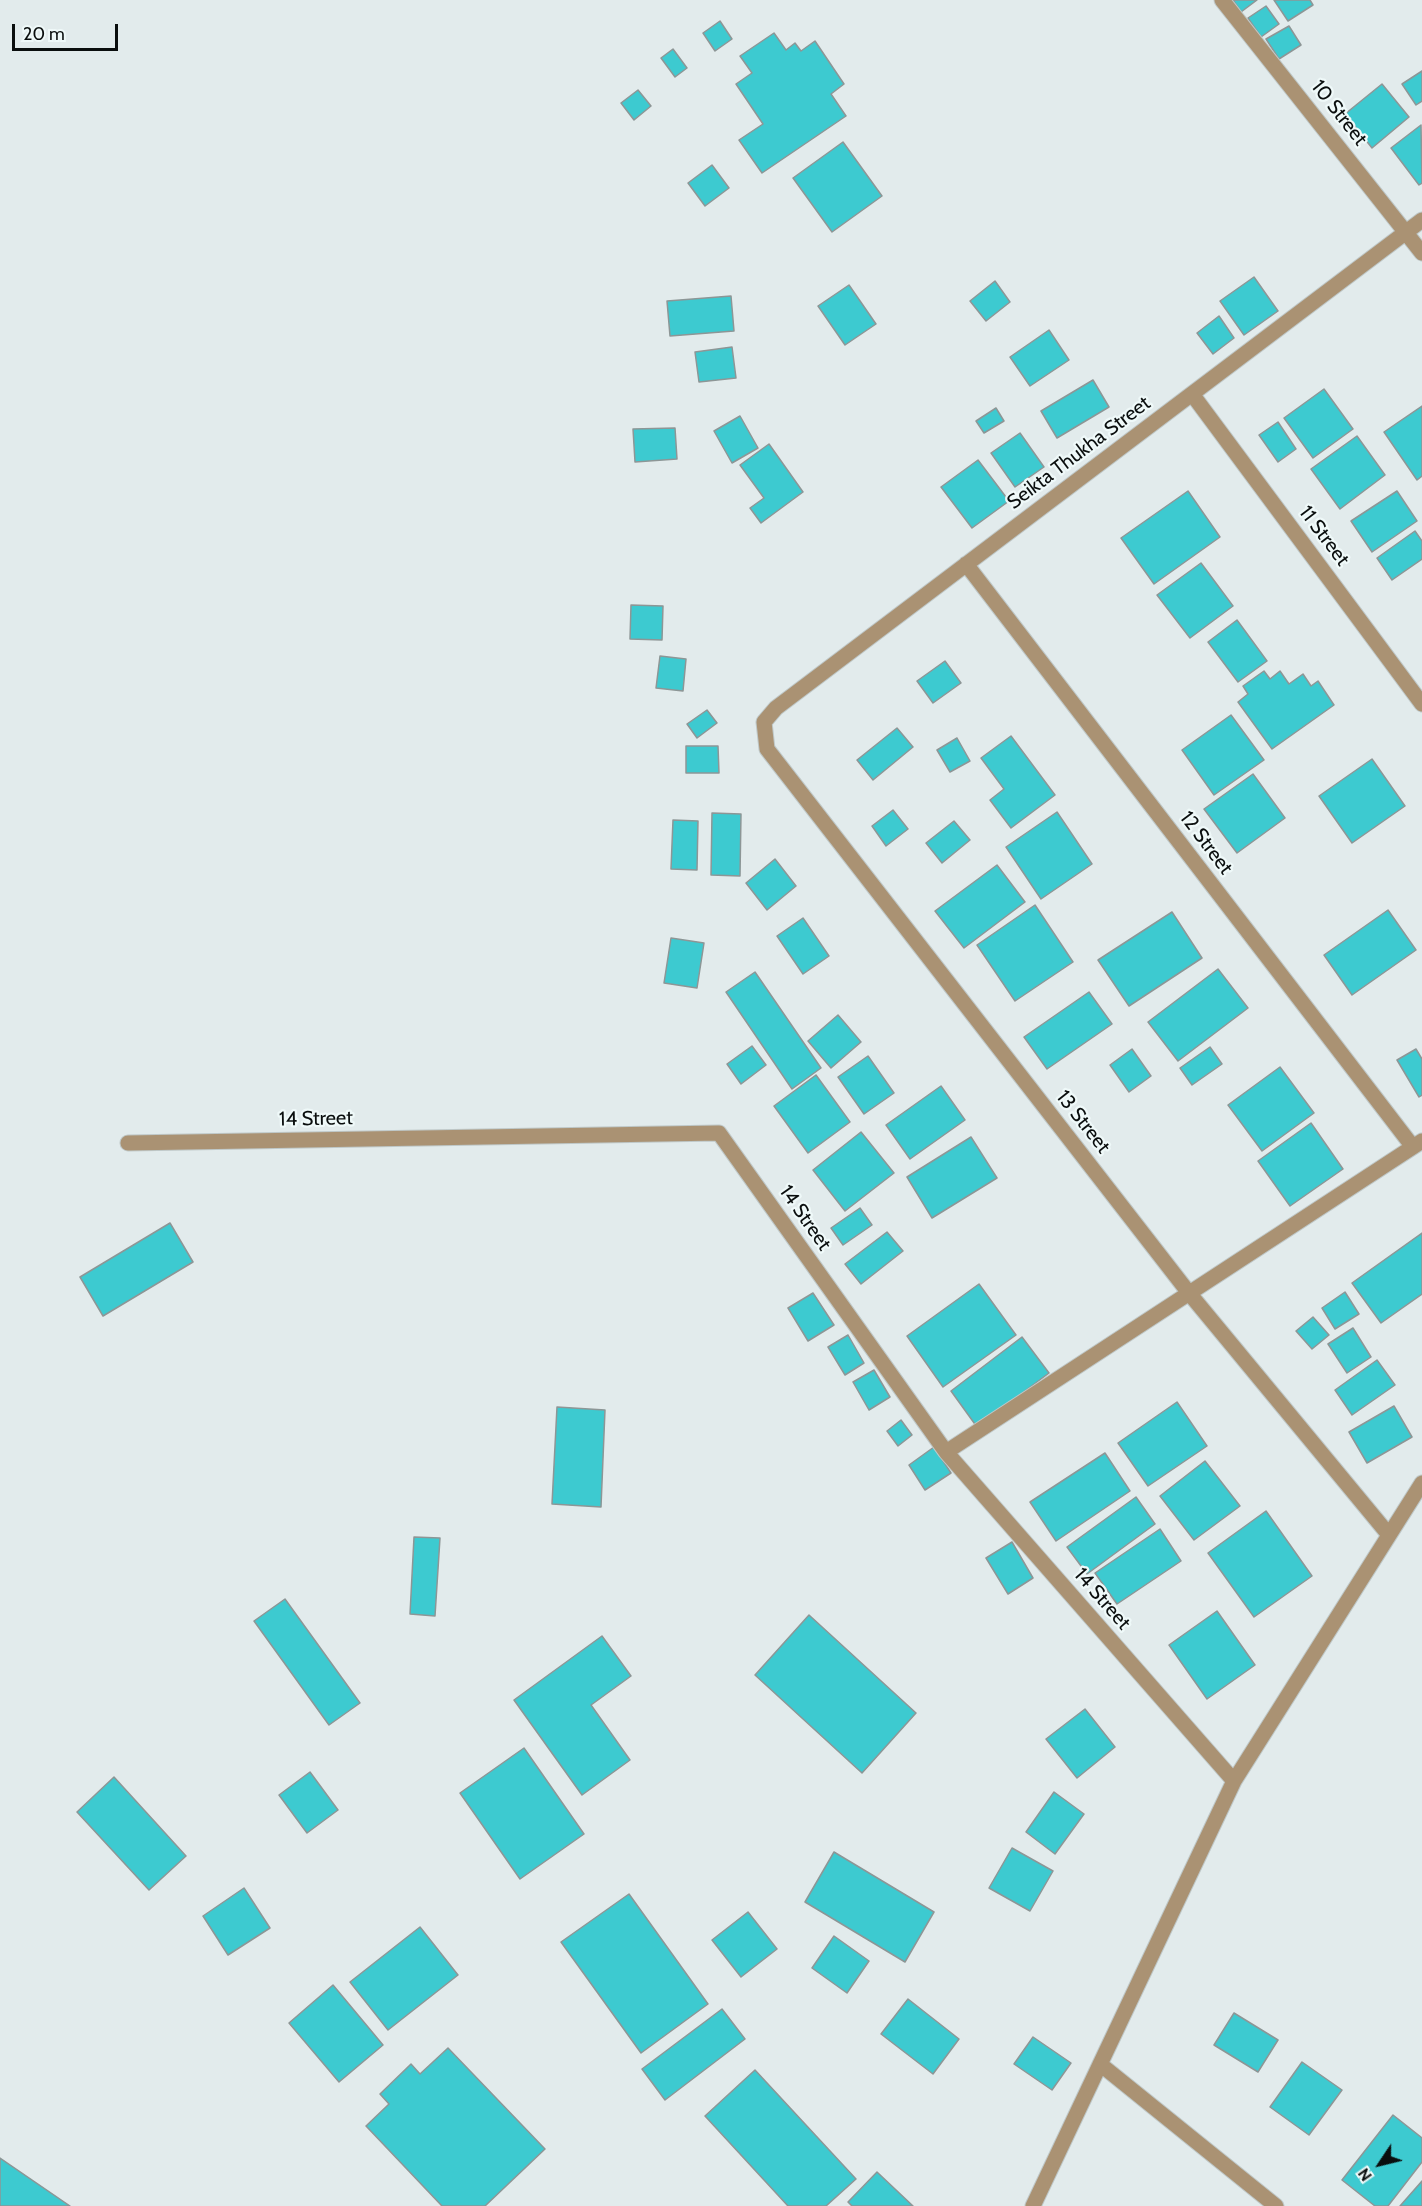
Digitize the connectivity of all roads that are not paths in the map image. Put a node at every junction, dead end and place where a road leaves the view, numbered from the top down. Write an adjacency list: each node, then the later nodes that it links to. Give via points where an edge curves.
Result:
1 (1222, 0): 3 (street, 10 Street)
2 (1422, 220): 3 (street, Seikta Thukha Street)
3 (1406, 232): 4 (street, 10 Street); 5 (street, Seikta Thukha Street)
4 (1422, 253)
5 (1192, 394): 6 (street, Seikta Thukha Street); 7 (street, 11 Street)
6 (966, 564): 8 (street, Seikta Thukha Street, via 776,708); 10 (street, 12 Street)
7 (1422, 704)
8 (764, 722): 11 (street, 13 Street, via 767,749)
9 (128, 1143): 12 (street, 14 Street, via 719,1134)
10 (1417, 1144): 11 (street)
11 (1189, 1293): 12 (street); 14 (street, 13 Street)
12 (946, 1452): 15 (street, 14 Street)
13 (1422, 1483): 14 (street)
14 (1389, 1535): 15 (street)
15 (1234, 1781): 16 (street)
16 (1100, 2064): 17 (street); 18 (street)
17 (1033, 2206)
18 (1275, 2206)

